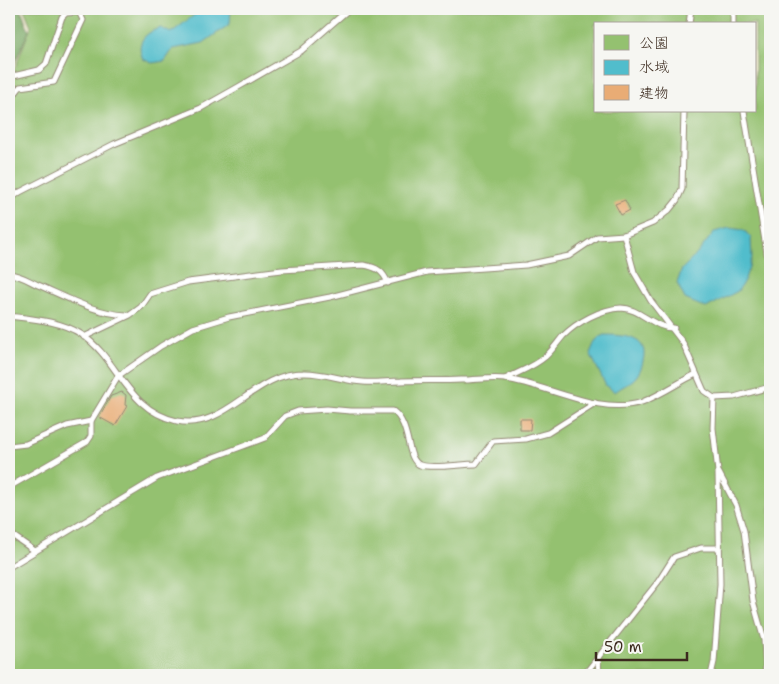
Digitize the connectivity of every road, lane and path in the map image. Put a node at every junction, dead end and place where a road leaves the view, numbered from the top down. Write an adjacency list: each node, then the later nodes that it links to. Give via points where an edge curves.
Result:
1 (349, 9): 10 (lane, via 301,51 201,108 114,144)
2 (691, 9): 4 (lane)
3 (733, 9): 5 (lane)
4 (689, 22)
5 (733, 22)
6 (9, 77): 7 (lane, via 39,70 46,64 62,18 66,13 79,12 83,20 58,77 49,84 20,87)
7 (9, 101)
8 (684, 112): 11 (lane, via 684,173 677,200 653,223)
9 (744, 112): 12 (lane)
10 (9, 200)
11 (624, 235): 14 (lane, via 597,237 569,256 526,265 427,272); 17 (lane, via 634,272 650,301)
12 (770, 272)
13 (9, 274): 15 (lane, via 22,275 34,284 92,308)
14 (388, 283): 15 (lane, via 384,273 363,264 282,270 188,282 150,294); 20 (lane, via 229,317 193,328)
15 (130, 315): 18 (lane)
16 (9, 316): 18 (lane, via 58,325)
17 (674, 328): 19 (lane); 21 (lane, via 665,328 623,308 606,310 564,335 546,357)
18 (84, 337): 20 (lane, via 96,346)
19 (696, 374): 23 (lane, via 704,391); 24 (lane, via 642,402)
20 (118, 376): 21 (lane, via 150,411 189,423 205,421 223,412 276,378 303,372 363,382); 25 (lane)
21 (504, 379): 24 (lane)
22 (770, 388): 23 (lane, via 734,397)
23 (714, 398): 27 (lane, via 713,428)
24 (596, 403): 31 (lane, via 548,433 493,442 476,464 427,466 418,464 412,457 405,423 393,411 327,408 298,411 285,416 265,438 157,478)
25 (91, 421): 26 (lane, via 67,426 26,444); 28 (lane, via 91,436 87,442)
26 (9, 446)
27 (718, 472): 30 (lane); 37 (lane, via 730,491 744,531 752,601 764,640)
28 (9, 487)
29 (9, 533): 31 (lane)
30 (718, 548): 33 (lane, via 702,548 674,557); 36 (lane, via 720,584)
31 (35, 550): 32 (lane)
32 (9, 566)
33 (598, 658): 34 (lane); 35 (lane)
34 (584, 675)
35 (599, 675)
36 (711, 675)
37 (766, 675)

